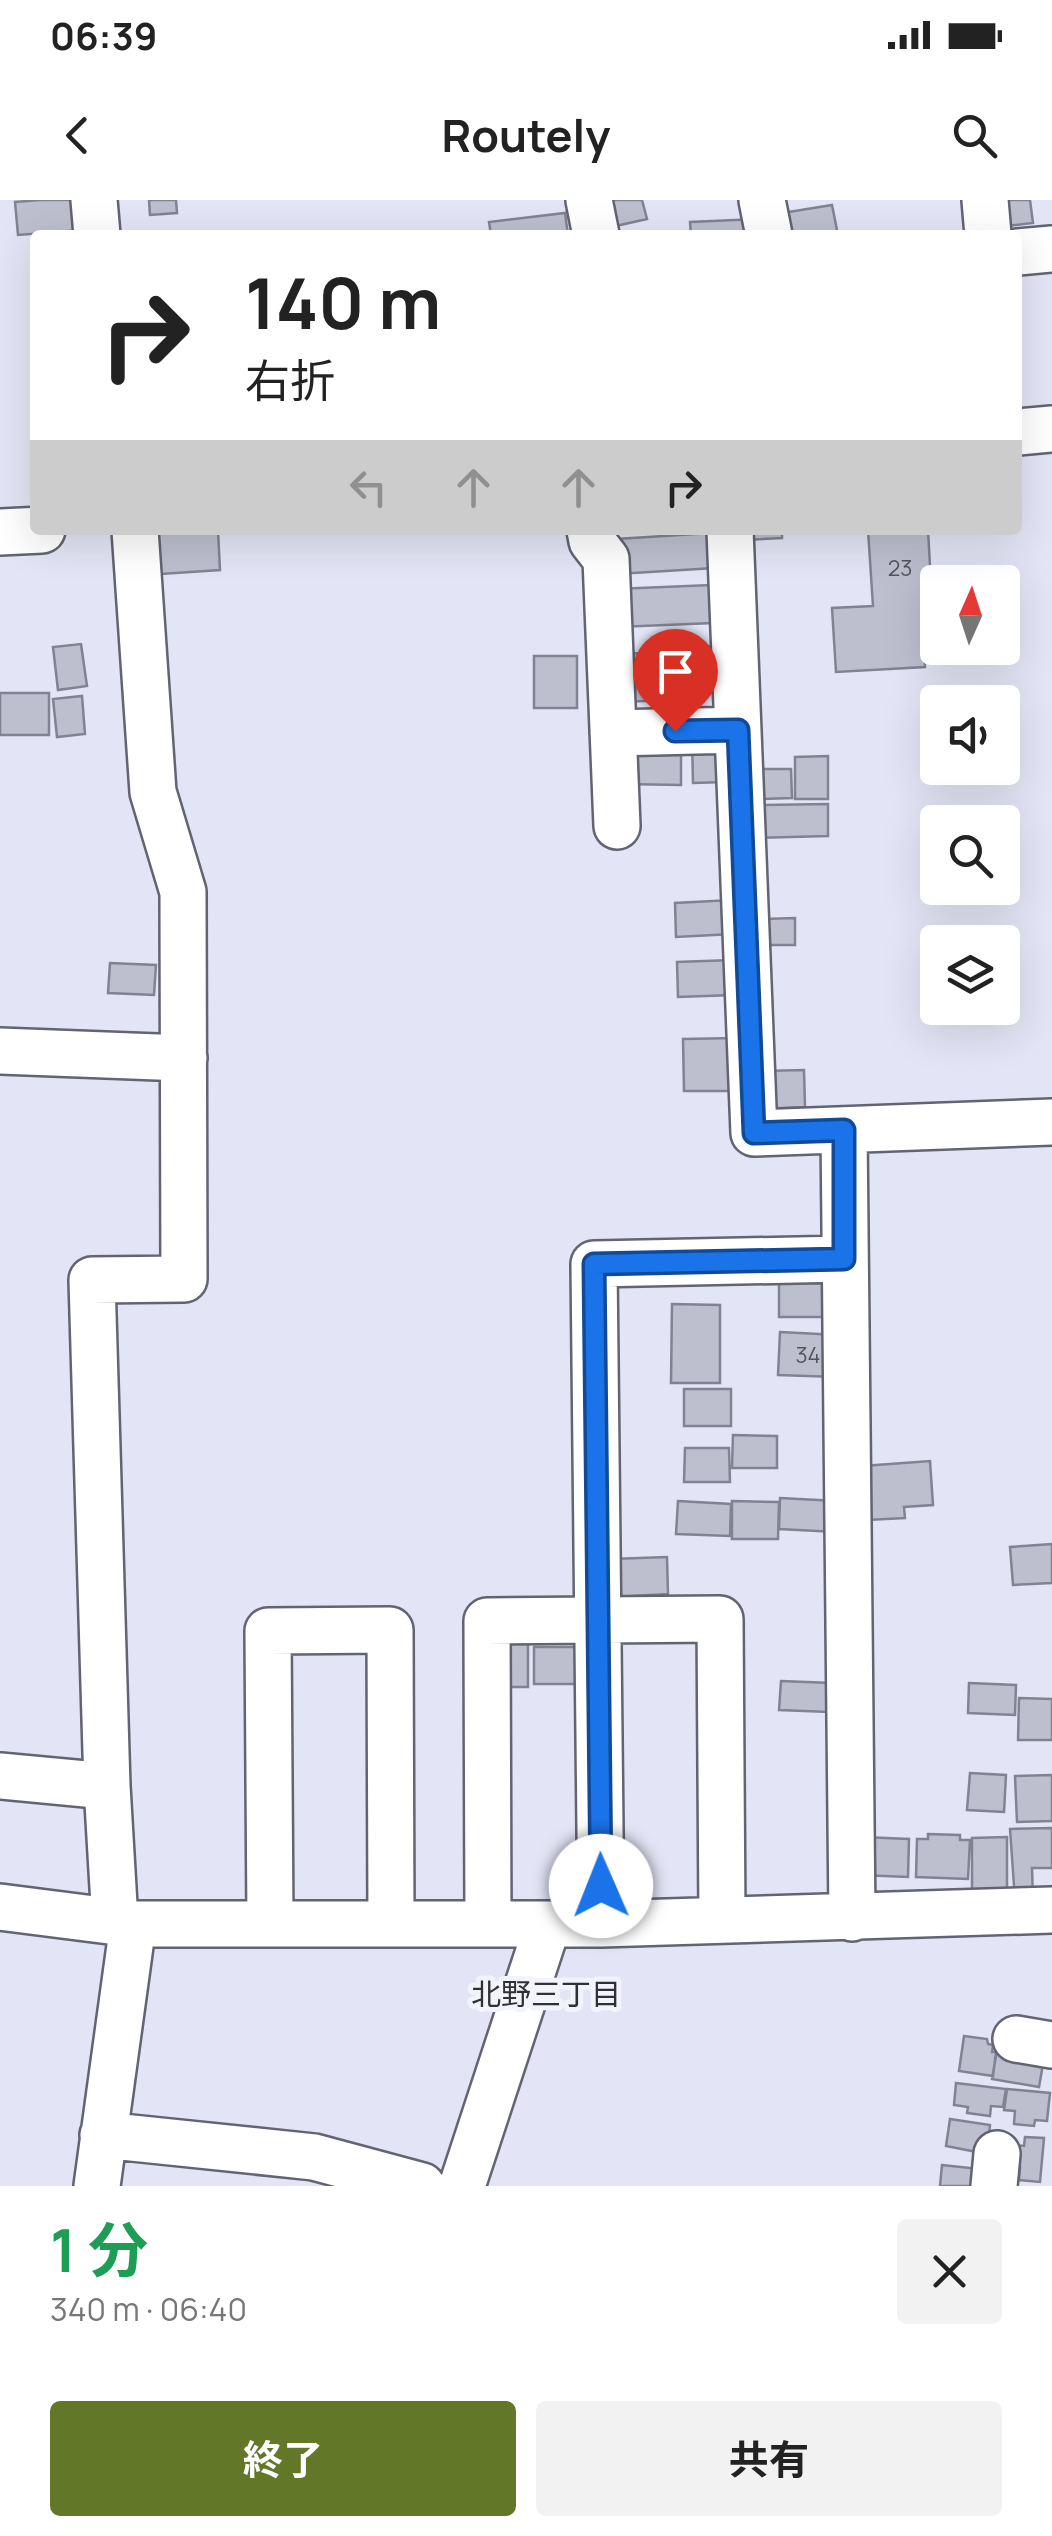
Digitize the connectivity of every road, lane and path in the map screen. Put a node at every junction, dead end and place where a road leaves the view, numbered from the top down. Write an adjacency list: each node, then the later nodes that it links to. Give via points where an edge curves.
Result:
1 (94, 200): 5 (street)
2 (589, 200): 6 (street)
3 (762, 200): 7 (street)
4 (985, 200): 8 (street)
5 (97, 230)
6 (595, 230)
7 (768, 230)
8 (988, 230)
9 (1052, 249): 10 (street)
10 (1022, 252)
11 (1052, 429): 12 (street)
12 (1022, 432)
13 (30, 531): 14 (street)
14 (0, 532)
15 (135, 535): 22 (street, via 154,792 183,892)
16 (591, 535): 19 (street, via 606,559)
17 (730, 535): 18 (street)
18 (738, 730): 19 (street); 24 (street, via 754,1133)
19 (613, 733): 20 (street)
20 (617, 826)
21 (0, 1051): 22 (street)
22 (184, 1058): 28 (street, via 184,1279 92,1280)
23 (1052, 1122): 24 (street)
24 (844, 1130): 25 (street)
25 (844, 1259): 26 (street, via 594,1264); 31 (street)
26 (597, 1619): 32 (street, via 720,1618); 36 (street, via 487,1621); 38 (street)
27 (0, 1776): 28 (street)
28 (107, 1786): 33 (street)
29 (0, 1907): 33 (street)
30 (1052, 1910): 31 (street)
31 (852, 1918): 32 (street)
32 (722, 1920): 38 (street)
33 (124, 1923): 34 (street); 39 (street)
34 (270, 1923): 35 (street); 35 (street, via 268,1631 390,1630)
35 (392, 1923): 36 (street)
36 (488, 1924): 37 (street)
37 (548, 1924): 38 (street); 42 (street)
38 (601, 1924)
39 (104, 2135): 40 (street); 41 (street, via 314,2157)
40 (97, 2186)
41 (422, 2186)
42 (462, 2186)

